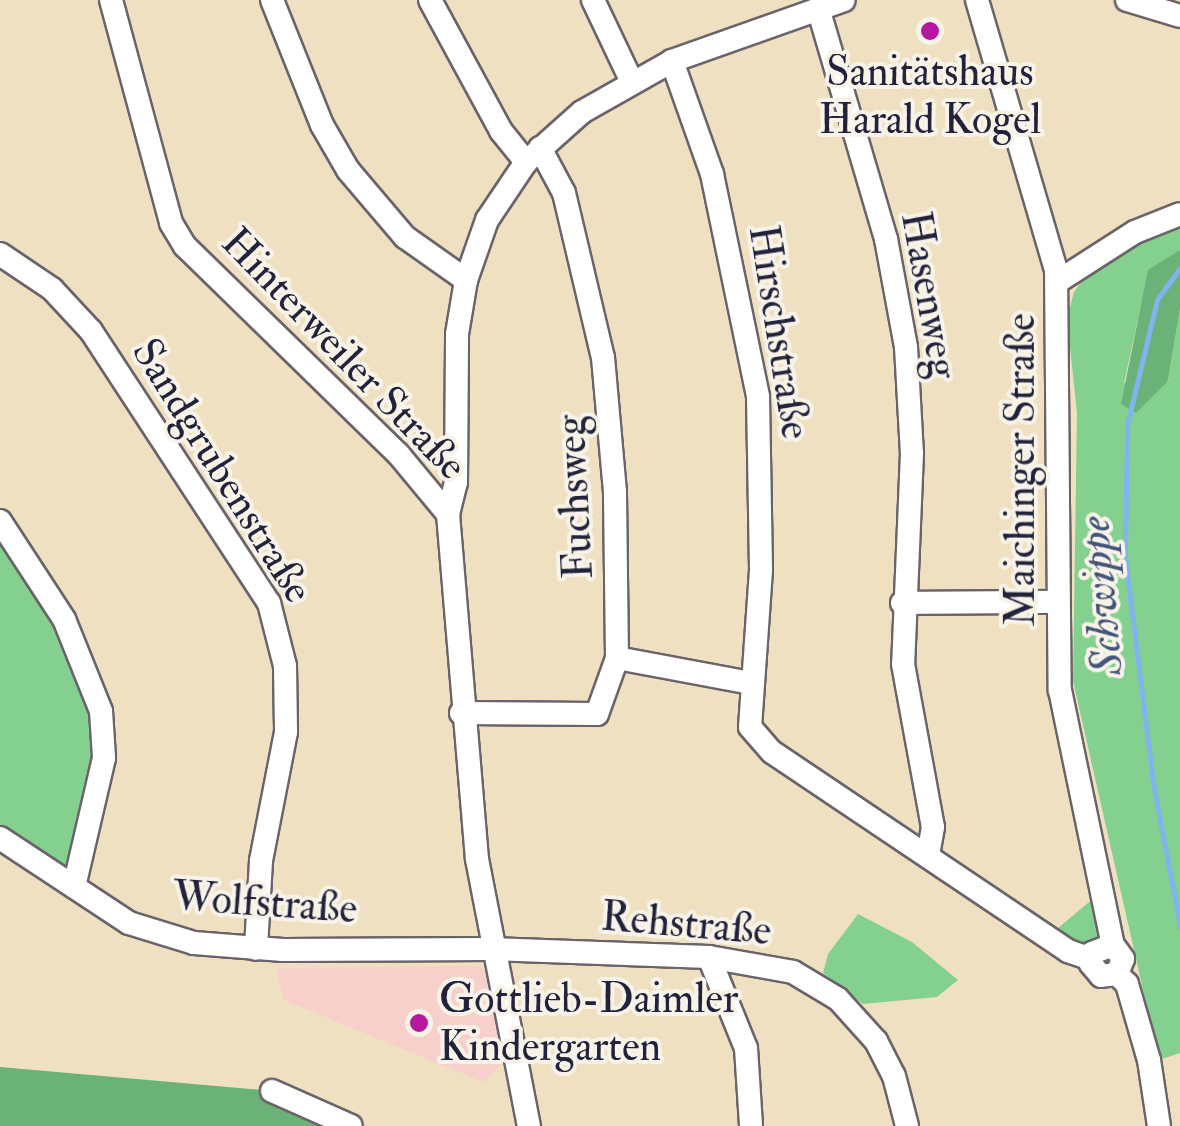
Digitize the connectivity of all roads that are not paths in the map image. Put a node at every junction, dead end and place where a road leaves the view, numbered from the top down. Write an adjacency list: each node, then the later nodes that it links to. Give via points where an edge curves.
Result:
1 (111, 0): 18 (street, Hinterweiler Straße, via 171,223 185,246 399,456)
2 (272, 0): 16 (street, via 315,109 348,170 405,237)
3 (430, 0): 13 (street, Fuchsweg, via 501,130)
4 (593, 0): 12 (street)
5 (844, 0): 8 (street)
6 (977, 0): 17 (street, Maichinger Straße)
7 (1127, 0): 10 (street)
8 (818, 8): 9 (street); 21 (street, Hasenweg, via 886,239 906,347 912,454)
9 (766, 11): 11 (street)
10 (1180, 16)
11 (672, 62): 12 (street); 23 (street, Hirschstraße, via 712,174 758,396 761,570)
12 (632, 82): 13 (street)
13 (533, 154): 16 (street, via 487,220); 22 (street, Fuchsweg, via 557,172 603,358 615,492)
14 (1180, 214): 17 (street, via 1135,232)
15 (0, 254): 30 (street, Sandgrubenstraße, via 41,280 91,331 269,602 285,666 286,732 261,862)
16 (466, 280): 18 (street, via 457,334 456,483)
17 (1057, 282): 20 (street, Maichinger Straße)
18 (448, 514): 24 (street, Hinterweiler Straße)
19 (0, 521): 27 (street, via 64,619 101,711 99,788)
20 (1057, 602): 21 (street); 28 (street, Maichinger Straße, via 1060,690)
21 (902, 603): 26 (street, Hasenweg, via 906,695 934,827)
22 (617, 658): 23 (street); 24 (street, Fuchsweg, via 597,714)
23 (750, 683): 26 (street, Hirschstraße, via 748,719 760,741)
24 (462, 713): 29 (street, Hinterweiler Straße)
25 (0, 838): 27 (street, Wolfstraße)
26 (928, 854): 32 (street, Hirschstraße, via 1068,952)
27 (74, 888): 30 (street, Wolfstraße, via 143,930)
28 (1113, 945): 32 (street, via 1101,945); 33 (street, Maichinger Straße, via 1124,959)
29 (492, 948): 30 (street, Wolfstraße); 31 (street, Rehstraße); 36 (street, Hinterweiler Straße)
30 (256, 949)
31 (708, 957): 37 (street, via 746,1048); 38 (street, Rehstraße, via 793,972 838,999 885,1056)
32 (1090, 959): 33 (street, via 1101,976)
33 (1116, 974): 39 (street, Maichinger Straße, via 1127,984 1149,1060)
34 (272, 1090): 35 (street)
35 (352, 1126)
36 (529, 1126)
37 (751, 1126)
38 (908, 1126)
39 (1159, 1126)

